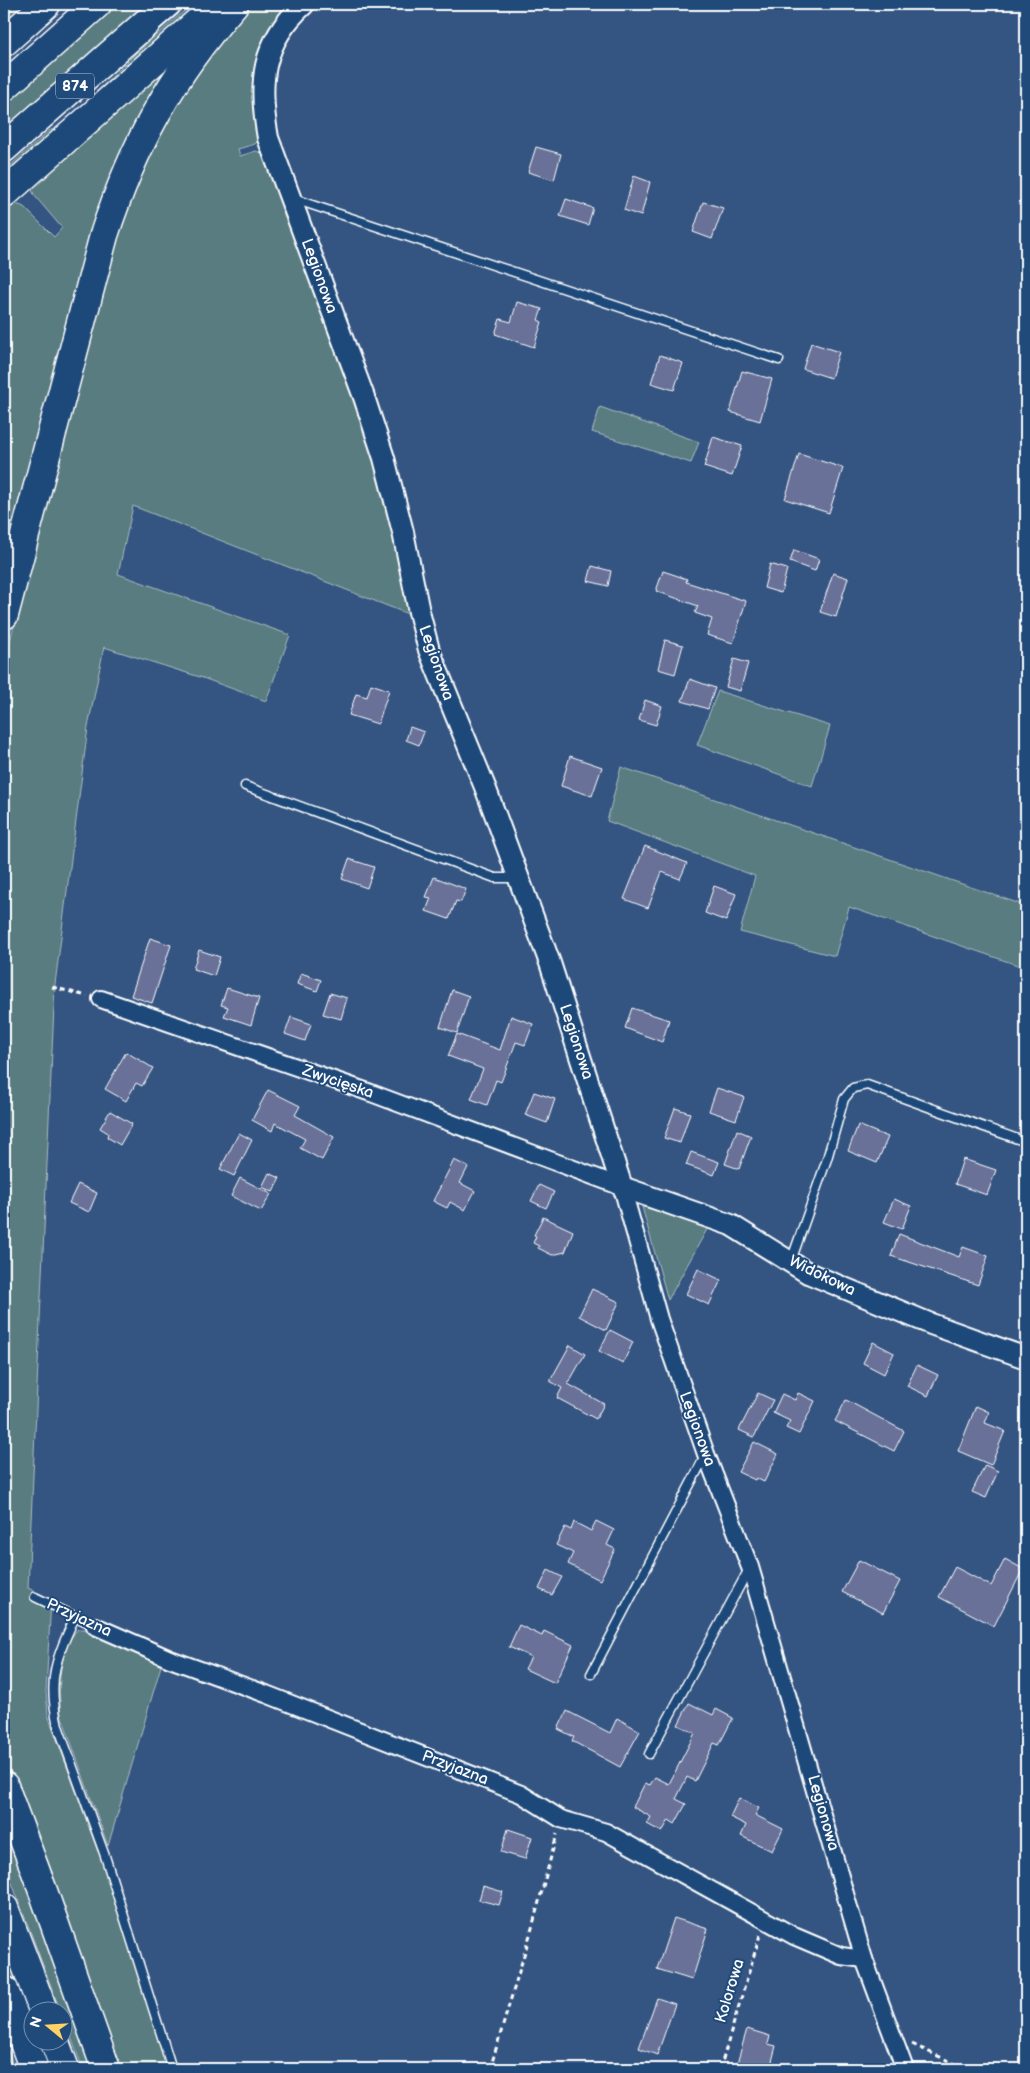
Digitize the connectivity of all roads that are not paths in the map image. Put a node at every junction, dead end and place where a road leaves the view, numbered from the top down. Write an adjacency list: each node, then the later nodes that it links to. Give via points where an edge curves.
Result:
1 (46, 4): 8 (highway)
2 (97, 4): 9 (highway)
3 (168, 4): 7 (main road, 874)
4 (218, 4): 11 (highway)
5 (234, 4): 14 (highway, via 161,102 121,185 104,235)
6 (304, 4): 12 (street, Legionowa, via 278,34 266,60 262,92 268,138)
7 (146, 23): 10 (highway, 874)
8 (4, 42)
9 (4, 87)
10 (4, 148)
11 (4, 194)
12 (290, 197): 13 (lane); 16 (street, Legionowa, via 384,458 404,532 429,650)
13 (779, 360)
14 (4, 615)
15 (245, 786): 16 (lane, via 495,878)
16 (519, 878): 19 (street, Legionowa)
17 (101, 1000): 19 (street, Zwycięska, via 371,1093)
18 (1026, 1142): 20 (lane, via 867,1085 853,1088 844,1099 827,1159)
19 (622, 1186): 20 (street, Widokowa, via 731,1225); 22 (street, Legionowa, via 658,1319)
20 (790, 1262): 21 (street, Widokowa, via 808,1273 922,1321)
21 (1026, 1358)
22 (706, 1454): 23 (street, Legionowa); 27 (lane)
23 (750, 1568): 28 (lane); 31 (street, Legionowa)
24 (35, 1597): 25 (lane, Przyjazna)
25 (75, 1616): 26 (lane, Przyjazna); 38 (lane, via 53,1671 54,1708)
26 (95, 1626): 31 (street, Przyjazna, via 170,1659 521,1794 561,1819 606,1832 794,1936 835,1954)
27 (591, 1674)
28 (649, 1754)
29 (4, 1786): 37 (highway)
30 (4, 1908): 33 (highway)
31 (864, 1960): 39 (street, Legionowa)
32 (4, 1990): 35 (highway)
33 (39, 2000)
34 (58, 2050): 36 (highway)
35 (34, 2069)
36 (65, 2069)
37 (106, 2069)
38 (172, 2069)
39 (905, 2069)

